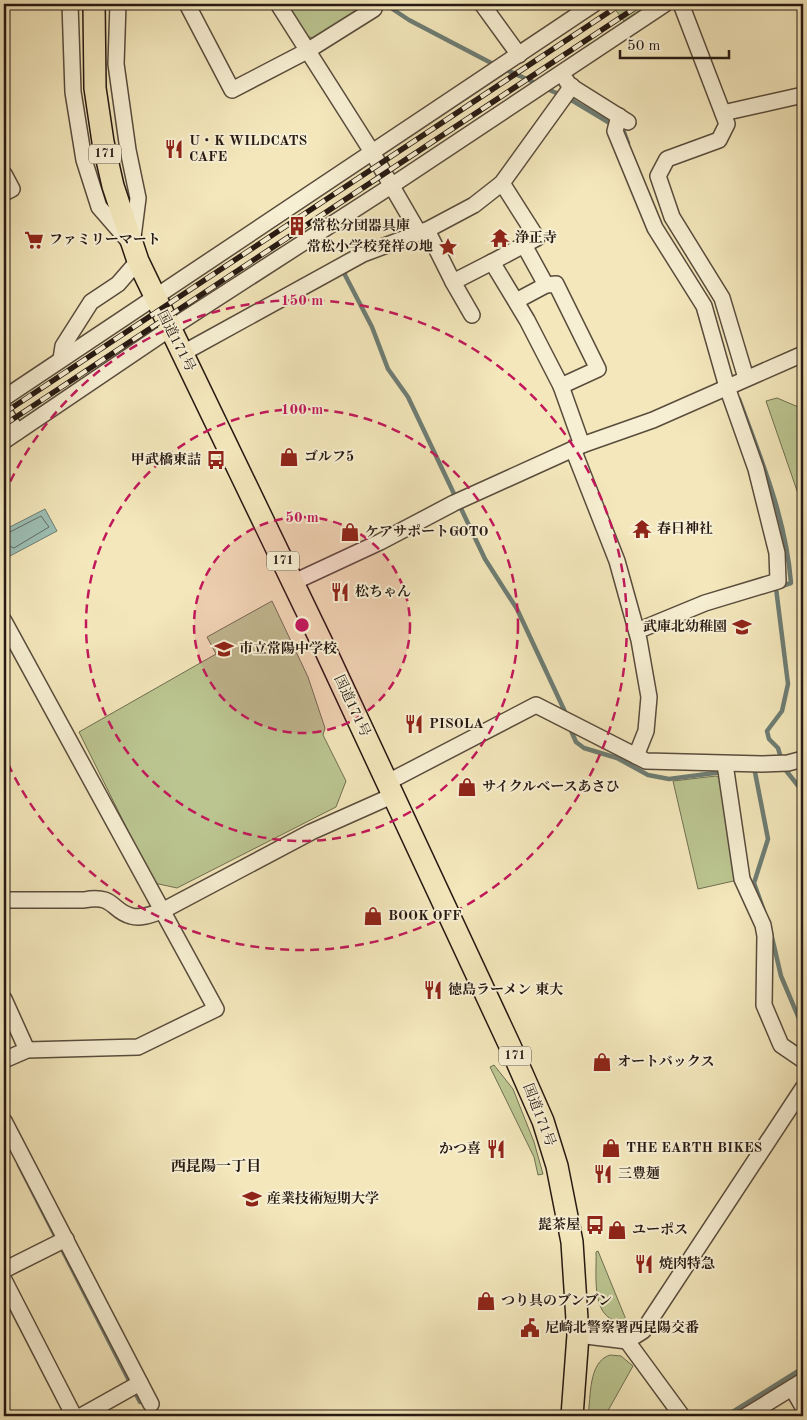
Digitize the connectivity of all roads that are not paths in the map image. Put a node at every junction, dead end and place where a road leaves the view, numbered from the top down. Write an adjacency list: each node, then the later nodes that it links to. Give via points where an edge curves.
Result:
1 (70, 4): 24 (street, via 73,92 84,160 100,207)
2 (94, 4): 24 (highway, 国道171号 / 171, via 95,88 103,142 113,186)
3 (118, 4): 24 (street, via 116,64 138,198)
4 (187, 4): 11 (street, via 232,90)
5 (278, 4): 11 (street)
6 (482, 4): 12 (street)
7 (665, 4): 13 (street)
8 (589, 5): 12 (street)
9 (686, 6): 16 (street)
10 (374, 8): 11 (street)
11 (307, 51): 17 (street)
12 (519, 55): 17 (street)
13 (561, 72): 14 (street); 20 (street)
14 (568, 93): 19 (street); 37 (street, via 620,122 655,228 704,306)
15 (803, 94): 16 (street)
16 (723, 112): 35 (street, via 728,124 719,140 667,159 658,176 672,217 722,298)
17 (372, 152): 20 (street); 28 (street)
18 (4, 174): 21 (street, via 12,189)
19 (502, 183): 22 (street, via 474,205); 23 (street, via 537,238)
20 (391, 186): 22 (street); 31 (street)
21 (4, 193)
22 (423, 231): 26 (street); 32 (street, via 363,254)
23 (524, 245): 25 (street); 27 (street)
24 (135, 253): 28 (highway, 国道171号 / 171); 34 (street, via 118,284 91,302 63,346)
25 (492, 262): 26 (street); 29 (street)
26 (453, 282): 30 (street)
27 (546, 285): 29 (street); 36 (street, via 556,284 598,369)
28 (153, 296): 31 (highway, 国道171号 / 171); 34 (street)
29 (516, 301): 36 (street)
30 (472, 315)
31 (170, 328): 32 (highway, 国道171号 / 171); 40 (street)
32 (183, 353): 43 (highway, 国道171号 / 171)
33 (803, 354): 35 (street)
34 (61, 359): 38 (street)
35 (746, 378): 37 (street)
36 (561, 386): 42 (street)
37 (727, 387): 42 (street, via 653,420); 45 (street, via 756,469 777,553 778,581 705,603)
38 (4, 398)
39 (4, 411): 40 (street)
40 (17, 432): 41 (street)
41 (4, 441)
42 (577, 447): 43 (street); 45 (street, via 617,561)
43 (294, 582): 49 (highway, 国道171号 / 171)
44 (4, 621): 51 (street)
45 (637, 631): 46 (street, via 649,697 646,731)
46 (636, 756): 48 (street, via 646,761); 49 (street, via 536,705)
47 (803, 760): 48 (street)
48 (725, 770): 55 (street, via 742,879 764,931 764,1005 782,1045)
49 (391, 789): 51 (street); 61 (highway, 国道171号 / 171, via 543,1121 557,1166 572,1242)
50 (4, 900): 51 (street, via 96,898 108,901 130,916)
51 (162, 911): 53 (street, via 216,1009 138,1047)
52 (4, 999): 53 (street)
53 (27, 1050): 54 (street)
54 (4, 1060)
55 (803, 1060)
56 (803, 1090): 62 (street, via 643,1331)
57 (4, 1121): 58 (street)
58 (66, 1239): 59 (street); 63 (street)
59 (4, 1270)
60 (4, 1280): 67 (street)
61 (578, 1335): 62 (street); 69 (highway, 国道171号 / 171)
62 (627, 1341): 70 (street)
63 (140, 1384): 65 (street); 68 (street)
64 (798, 1384): 66 (street); 71 (street)
65 (151, 1404)
66 (803, 1408)
67 (74, 1416)
68 (81, 1416)
69 (572, 1416)
70 (682, 1416)
71 (746, 1416)

